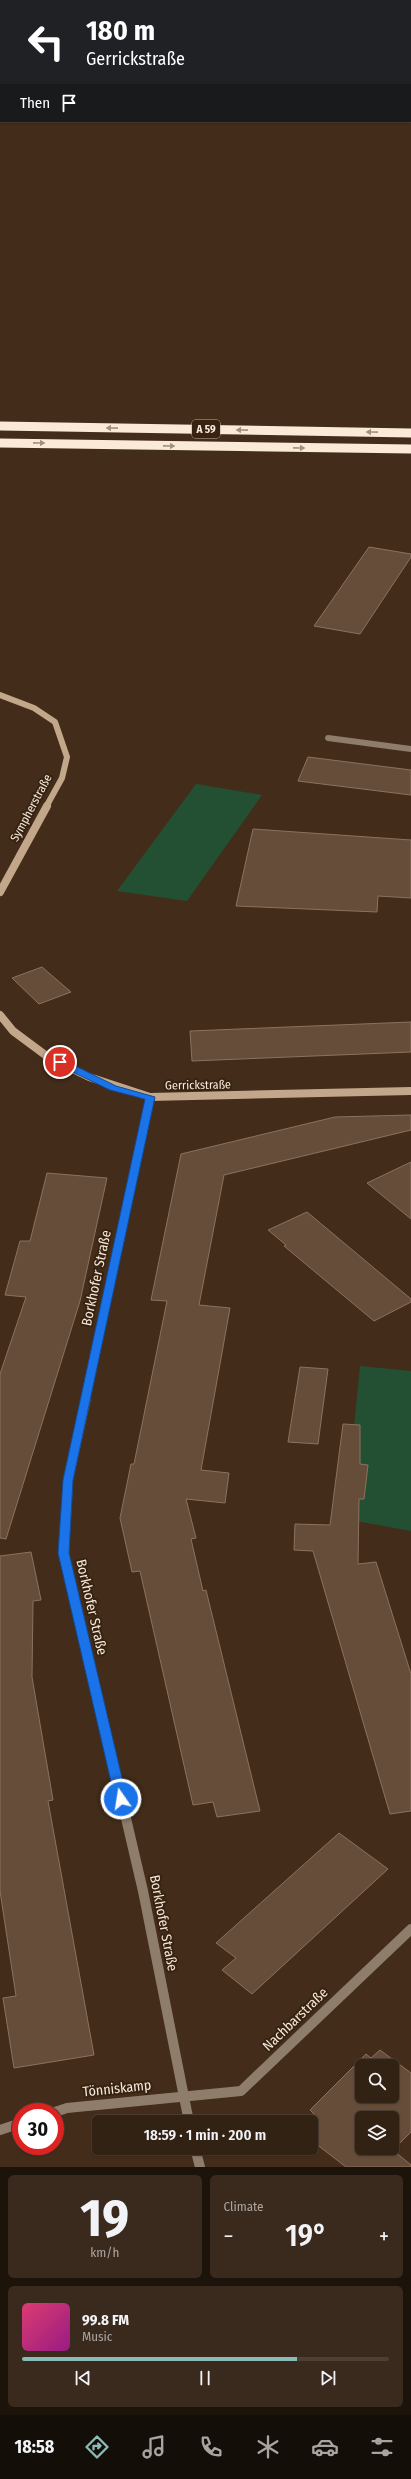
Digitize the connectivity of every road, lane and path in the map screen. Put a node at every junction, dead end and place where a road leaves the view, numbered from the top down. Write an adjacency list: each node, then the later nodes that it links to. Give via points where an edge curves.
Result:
1 (0, 426): 2 (highway, A 59, one-way to 1)
2 (411, 433)
3 (0, 443): 4 (highway, A 59, one-way to 4)
4 (411, 450)
5 (0, 695): 8 (street, Sympherstraße, via 34,708 55,722 67,757 62,778)
6 (328, 738): 7 (street)
7 (411, 749)
8 (0, 892)
9 (0, 1015): 11 (street, Gerrickstraße, via 33,1049 113,1088)
10 (411, 1091): 11 (street, Gerrickstraße)
11 (150, 1097): 13 (street, Borkhofer Straße, via 68,1480 64,1553 143,1891)
12 (411, 1929): 13 (street, Nachbarstraße, via 241,2091)
13 (183, 2096): 14 (street, Tönniskamp); 15 (street, Borkhofer Straße)
14 (64, 2109)
15 (187, 2115)
16 (12, 2126): 17 (street)
17 (0, 2130)
18 (197, 2155): 19 (street)
19 (200, 2167)

